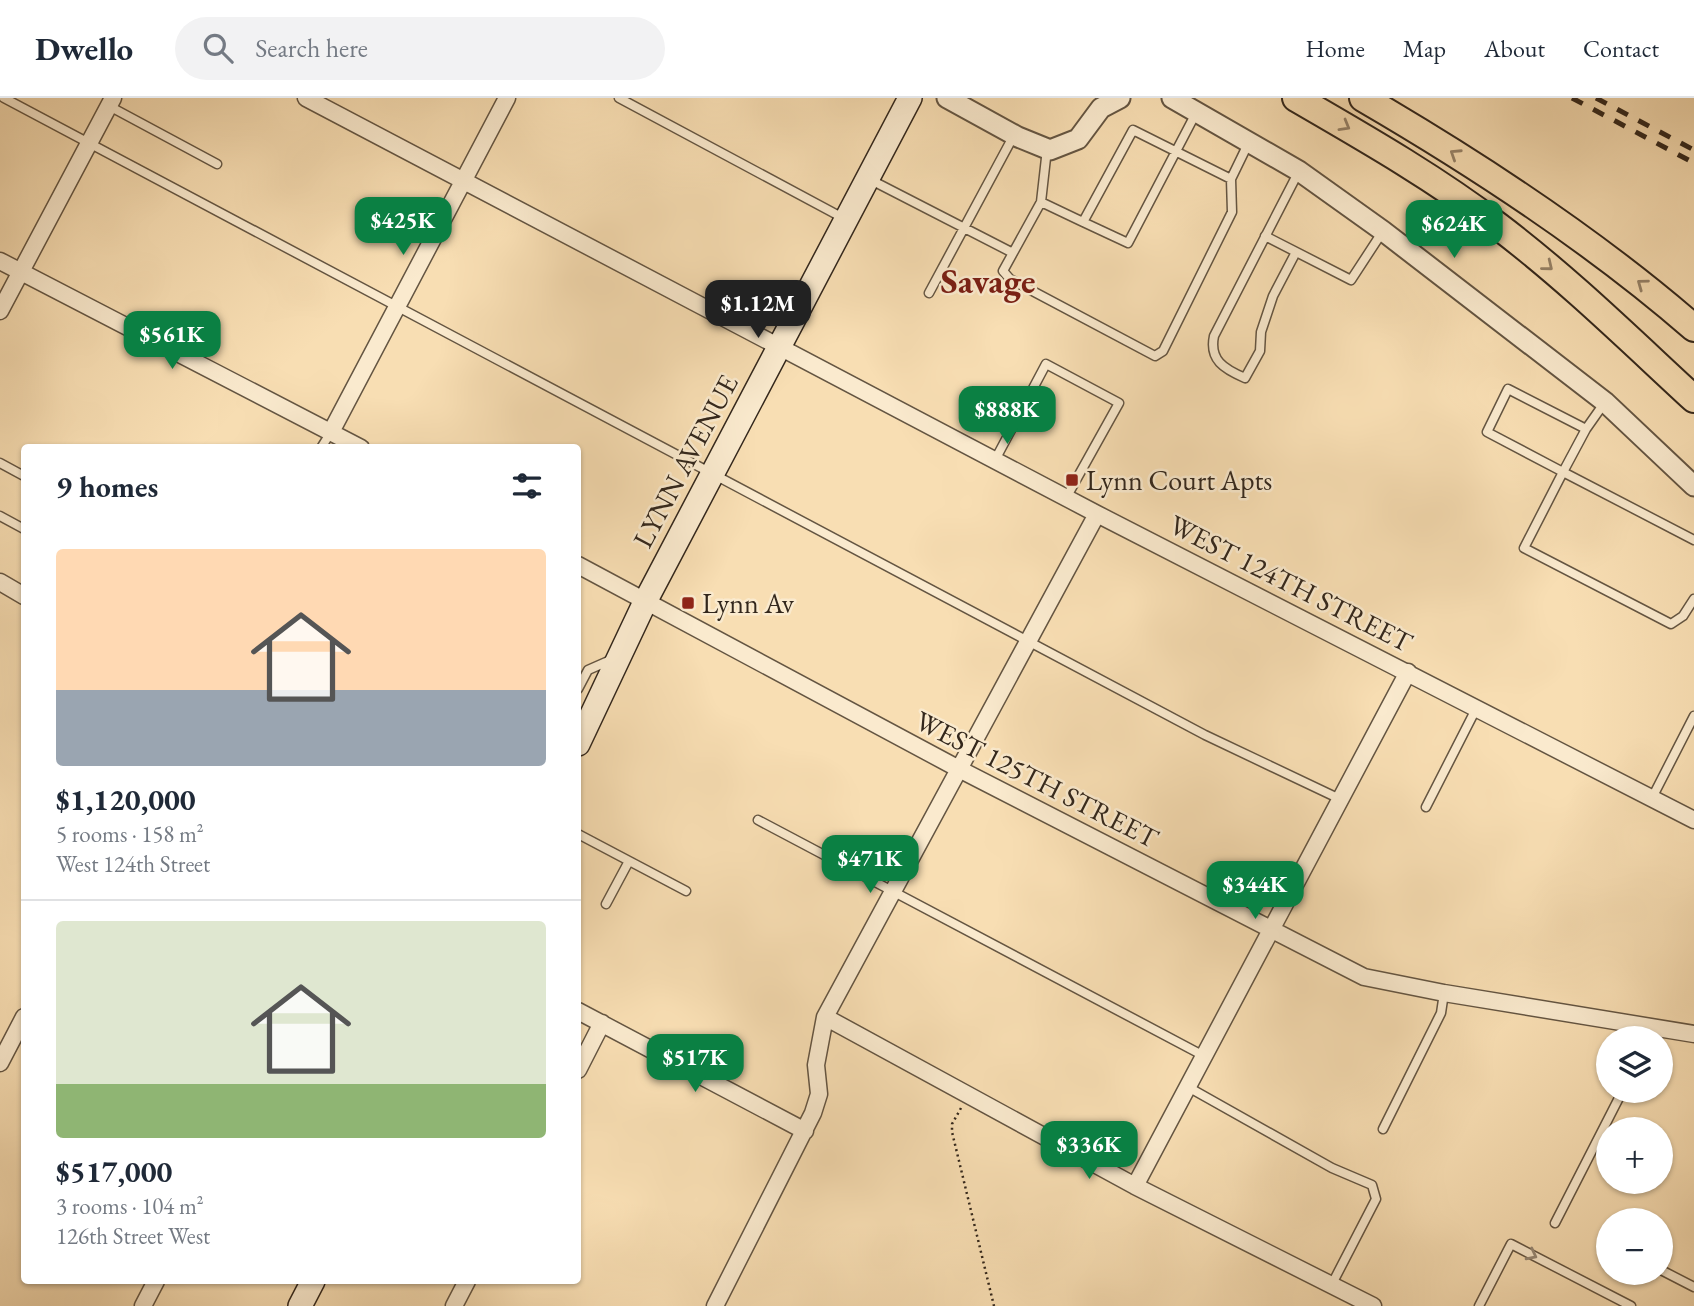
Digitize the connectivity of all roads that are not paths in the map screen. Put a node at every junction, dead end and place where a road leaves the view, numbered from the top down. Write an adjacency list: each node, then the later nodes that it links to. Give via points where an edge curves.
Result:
1 (4, 98): 16 (lane)
2 (306, 98): 22 (street, WEST 124TH STREET)
3 (507, 98): 22 (street)
4 (619, 98): 25 (lane)
5 (910, 98): 21 (main road, LYNN AVENUE)
6 (947, 98): 12 (street)
7 (1172, 98): 13 (street)
8 (1296, 98): 39 (highway, one-way to 39, via 1394,155 1497,225 1572,285)
9 (1363, 98): 37 (highway, one-way to 9, via 1654,293 1517,195)
10 (1114, 101): 17 (street, via 1078,139)
11 (111, 102): 16 (street); 19 (lane)
12 (972, 104): 14 (street)
13 (1197, 111): 15 (street); 18 (lane)
14 (1014, 135): 17 (street); 27 (lane)
15 (1250, 142): 20 (street); 23 (lane)
16 (90, 143): 33 (street); 35 (lane)
17 (1047, 149): 24 (lane)
18 (1176, 152): 23 (lane); 26 (lane, via 1128,243); 26 (lane, via 1133,130)
19 (217, 164)
20 (1299, 172): 28 (street); 29 (lane)
21 (868, 178): 25 (main road, LYNN AVENUE); 27 (lane)
22 (464, 179): 35 (street); 38 (street, WEST 124TH STREET)
23 (1231, 179): 31 (lane, via 1232,212 1163,351 1155,356 1010,279 1003,271)
24 (1041, 202): 26 (lane); 31 (lane)
25 (846, 220): 38 (main road, LYNN AVENUE)
26 (1083, 222)
27 (964, 230): 31 (lane); 34 (lane)
28 (1383, 231): 30 (lane, via 1351,280); 40 (street)
29 (1265, 236): 30 (lane); 30 (lane, via 1225,312 1211,351 1215,360 1237,375 1245,378 1260,351 1273,296)
30 (1296, 252)
31 (1013, 253)
32 (0, 261): 33 (street)
33 (22, 273): 36 (street); 42 (street)
34 (929, 293)
35 (398, 306): 42 (street); 48 (lane)
36 (0, 312)
37 (1694, 328)
38 (779, 347): 45 (street, WEST 124TH STREET); 48 (main road, LYNN AVENUE)
39 (1694, 399)
40 (1605, 402): 41 (lane); 50 (street)
41 (1586, 429): 47 (lane); 47 (lane, via 1508,389 1487,432)
42 (331, 432): 43 (lane); 44 (street)
43 (324, 444)
44 (354, 444)
45 (995, 460): 51 (street, WEST 124TH STREET); 51 (lane, via 1046,364 1119,403)
46 (0, 463): 49 (lane)
47 (1563, 472): 55 (lane); 59 (lane, via 1524,548 1671,624)
48 (713, 473): 60 (main road, LYNN AVENUE); 61 (lane)
49 (21, 474)
50 (1694, 486)
51 (1066, 498): 52 (street, WEST 124TH STREET)
52 (1097, 514): 61 (street); 63 (street, WEST 124TH STREET)
53 (0, 516): 54 (lane)
54 (21, 527)
55 (1694, 540)
56 (581, 567): 60 (street, WEST 125TH STREET)
57 (0, 582): 58 (street)
58 (21, 594)
59 (1694, 599)
60 (645, 602): 62 (main road, LYNN AVENUE); 68 (street, WEST 125TH STREET)
61 (1029, 640): 68 (street); 70 (lane, via 1205,735)
62 (619, 656): 64 (lane, via 588,670); 67 (main road, LYNN AVENUE)
63 (1408, 671): 65 (street, WEST 124TH STREET); 70 (street)
64 (581, 683)
65 (1477, 707): 69 (street, WEST 124TH STREET); 71 (lane)
66 (1694, 716): 69 (lane)
67 (581, 738)
68 (959, 769): 77 (street); 79 (street, WEST 125TH STREET)
69 (1652, 798): 73 (street, WEST 124TH STREET)
70 (1342, 800): 79 (street)
71 (1426, 807)
72 (758, 820): 77 (lane)
73 (1694, 820)
74 (581, 836): 75 (lane)
75 (629, 861): 76 (lane); 78 (lane)
76 (686, 891)
77 (893, 892): 82 (street); 88 (lane)
78 (606, 904)
79 (1271, 930): 80 (street, WEST 125TH STREET, via 1364,977); 88 (street)
80 (1444, 993): 85 (street, WEST 125TH STREET); 93 (lane, via 1441,1013)
81 (581, 1012): 84 (street)
82 (825, 1017): 94 (street, via 816,1065 819,1094); 95 (street)
83 (21, 1023): 89 (street)
84 (602, 1023): 90 (street); 94 (street)
85 (1617, 1026)
86 (1673, 1033): 87 (street, WEST 125TH STREET)
87 (1694, 1034)
88 (1205, 1057): 91 (street)
89 (0, 1063)
90 (581, 1064)
91 (1188, 1087): 95 (street); 101 (lane, via 1332,1168 1372,1185 1376,1199)
92 (1616, 1103): 96 (lane)
93 (1383, 1129)
94 (805, 1131): 106 (street)
95 (1135, 1186): 101 (street)
96 (1555, 1223)
97 (1673, 1276): 102 (lane)
98 (154, 1284): 103 (street)
99 (311, 1284): 104 (main road)
100 (465, 1284): 105 (street)
101 (1332, 1284): 107 (street)
102 (1694, 1287)
103 (143, 1306)
104 (300, 1306)
105 (454, 1306)
106 (715, 1306)
107 (1373, 1306)
108 (1479, 1306): 109 (lane, one-way to 109, via 1511,1244)
109 (1631, 1306)

